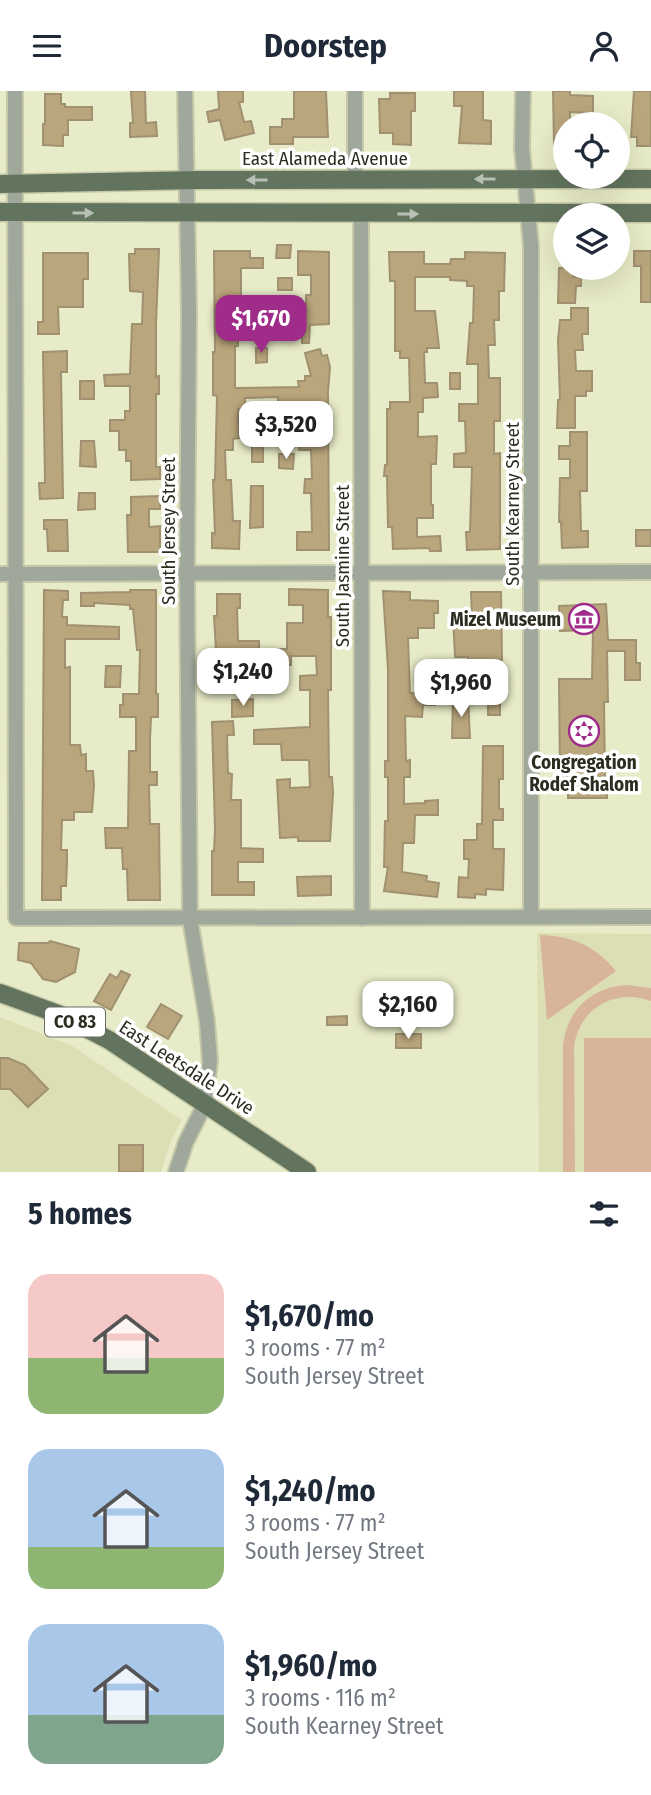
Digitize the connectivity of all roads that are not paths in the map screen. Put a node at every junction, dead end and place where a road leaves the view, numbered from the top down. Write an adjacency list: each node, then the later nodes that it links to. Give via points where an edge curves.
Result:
1 (15, 91): 9 (street)
2 (185, 91): 8 (street, South Jersey Street)
3 (355, 91): 5 (street)
4 (523, 91): 6 (street, South Kearney Street)
5 (355, 179): 6 (main road, East Alameda Avenue, one-way to 5); 8 (main road, East Alameda Avenue, one-way to 8)
6 (526, 179): 7 (main road, East Alameda Avenue); 12 (street, South Kearney Street)
7 (651, 179)
8 (185, 180): 9 (main road, East Alameda Avenue); 11 (street, South Jersey Street)
9 (7, 184): 10 (street)
10 (7, 212): 11 (main road, one-way to 11); 19 (street)
11 (187, 213): 14 (main road); 20 (street, South Jersey Street)
12 (528, 213): 13 (main road); 14 (main road, one-way to 12); 15 (street, South Kearney Street)
13 (651, 213)
14 (360, 214): 17 (street, South Jasmine Street)
15 (531, 572): 16 (street); 17 (street); 21 (street, South Kearney Street)
16 (651, 572)
17 (362, 573): 20 (street); 23 (street, South Jasmine Street)
18 (0, 574): 19 (street)
19 (16, 574): 20 (street); 24 (street, via 16,918)
20 (187, 574): 24 (street, South Jersey Street)
21 (531, 917): 22 (street); 23 (street)
22 (651, 917)
23 (362, 918): 24 (street)
24 (190, 919): 26 (street, South Jersey Street, via 208,1031 210,1075)
25 (0, 993): 26 (main road, East Leetsdale Drive / CO 83, via 37,1005 102,1037)
26 (205, 1104): 27 (street, South Jersey Street); 28 (main road, East Leetsdale Drive / CO 83)
27 (176, 1172)
28 (307, 1172)

